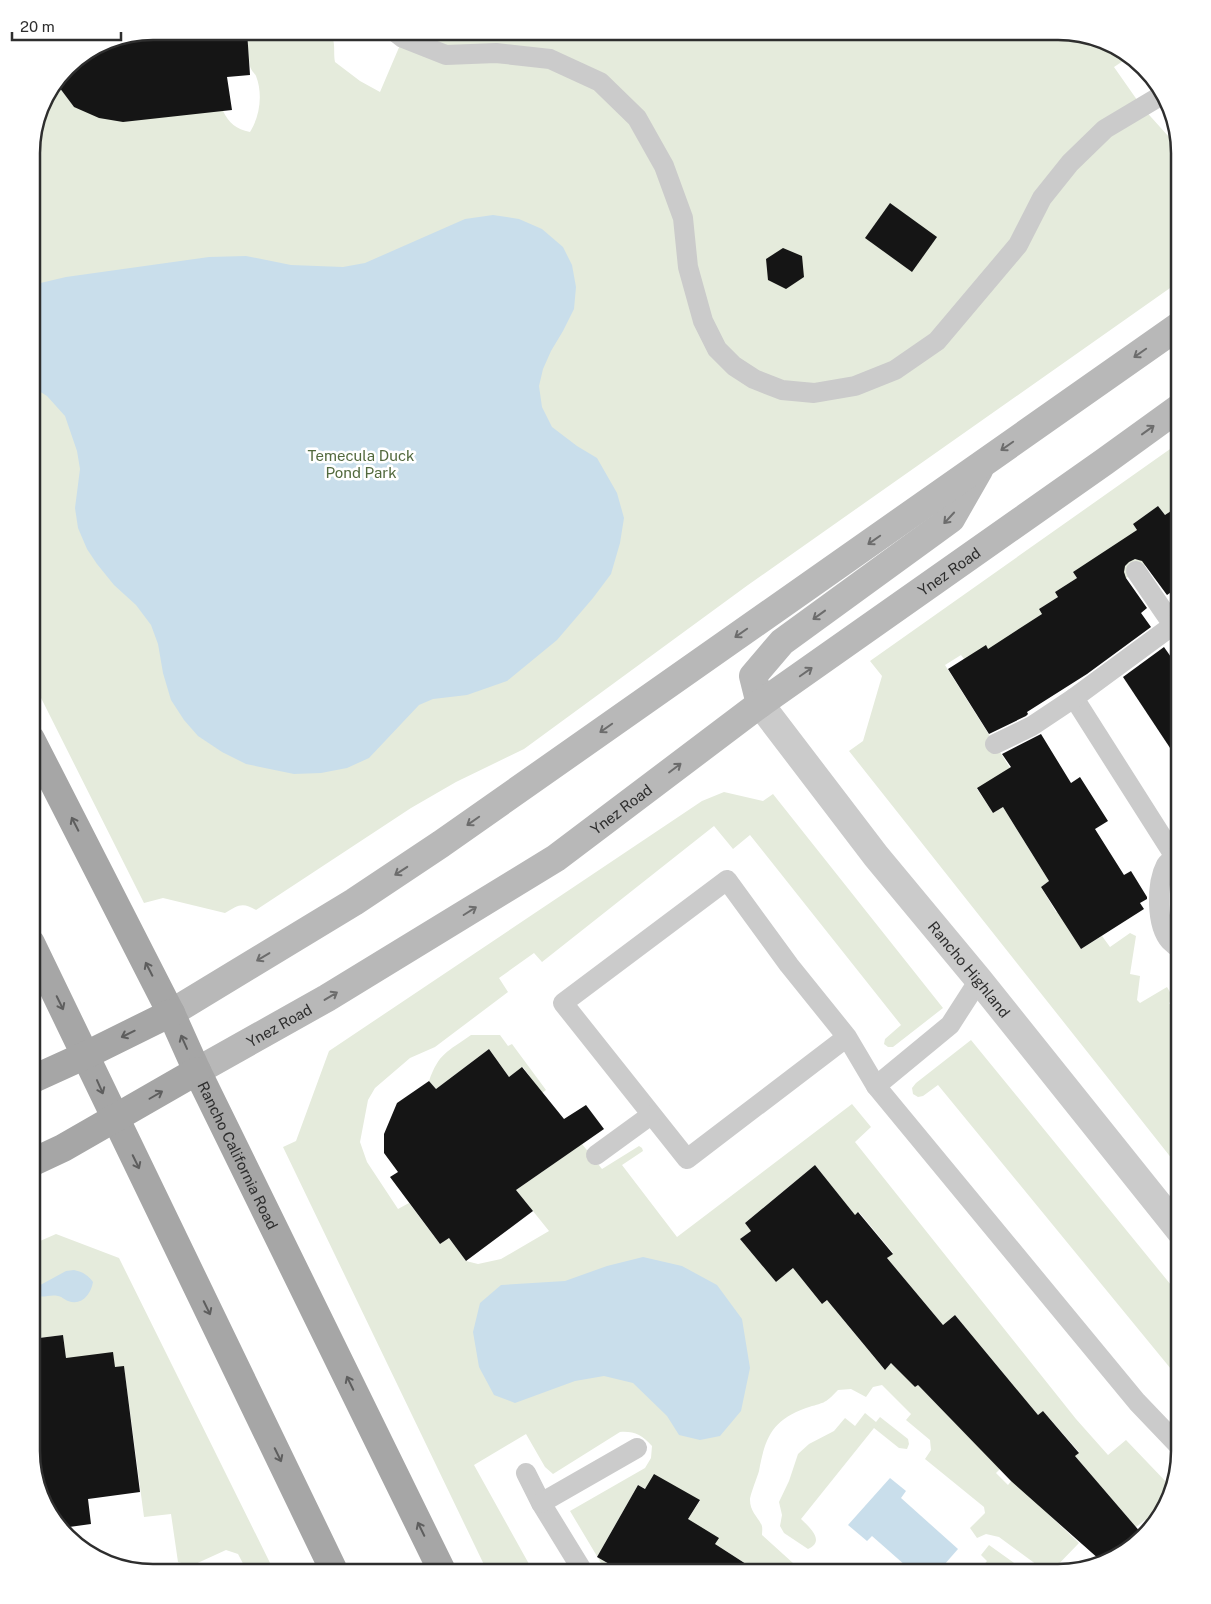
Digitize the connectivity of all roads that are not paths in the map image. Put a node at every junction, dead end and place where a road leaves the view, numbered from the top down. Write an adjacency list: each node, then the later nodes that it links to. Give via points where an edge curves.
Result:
1 (408, 40): 2 (lane, via 446,54 496,53 550,59 600,82 637,118 664,166 683,218 688,267 703,322 717,349 734,366 754,378 782,390 814,393 854,386 895,370 937,341 1018,245 1042,198 1070,163 1105,129)
2 (1156, 98)
3 (1171, 331): 5 (main road, one-way to 5)
4 (1171, 414): 10 (main road, Ynez Road, one-way to 4)
5 (984, 462): 10 (main road, one-way to 10, via 951,518 782,642 753,676); 18 (main road, one-way to 18, via 441,844 354,902)
6 (1136, 571): 7 (lane)
7 (1171, 616)
8 (1171, 627): 9 (lane)
9 (1074, 698): 11 (lane, via 1032,726); 13 (lane)
10 (760, 704): 17 (street, Rancho Highland, via 876,856); 21 (main road, Ynez Road, one-way to 10, via 327,998 556,858)
11 (995, 744)
12 (40, 757): 18 (main road, Rancho California Road, one-way to 12)
13 (1171, 848)
14 (1171, 861): 15 (lane, via 1161,881 1158,900 1161,921)
15 (1171, 942)
16 (40, 961): 20 (main road, one-way to 20)
17 (979, 980): 23 (lane, via 950,1025); 28 (street, Rancho Highland)
18 (171, 1013): 20 (main road, one-way to 20); 21 (main road, Rancho California Road, one-way to 18)
19 (847, 1037): 23 (lane); 24 (lane, via 687,1159); 24 (lane, via 727,880 563,1003)
20 (86, 1055): 22 (main road); 25 (main road, one-way to 25)
21 (197, 1071): 25 (main road, Ynez Road, one-way to 21); 34 (main road, Rancho California Road, one-way to 21)
22 (40, 1076)
23 (876, 1086): 29 (lane, via 1138,1402)
24 (651, 1115): 26 (lane)
25 (114, 1118): 27 (main road, Ynez Road); 33 (main road, one-way to 33)
26 (596, 1155)
27 (40, 1159)
28 (1171, 1220)
29 (1171, 1437)
30 (637, 1448): 32 (lane)
31 (526, 1472): 32 (lane)
32 (541, 1503): 35 (lane)
33 (331, 1564)
34 (439, 1564)
35 (578, 1564)

